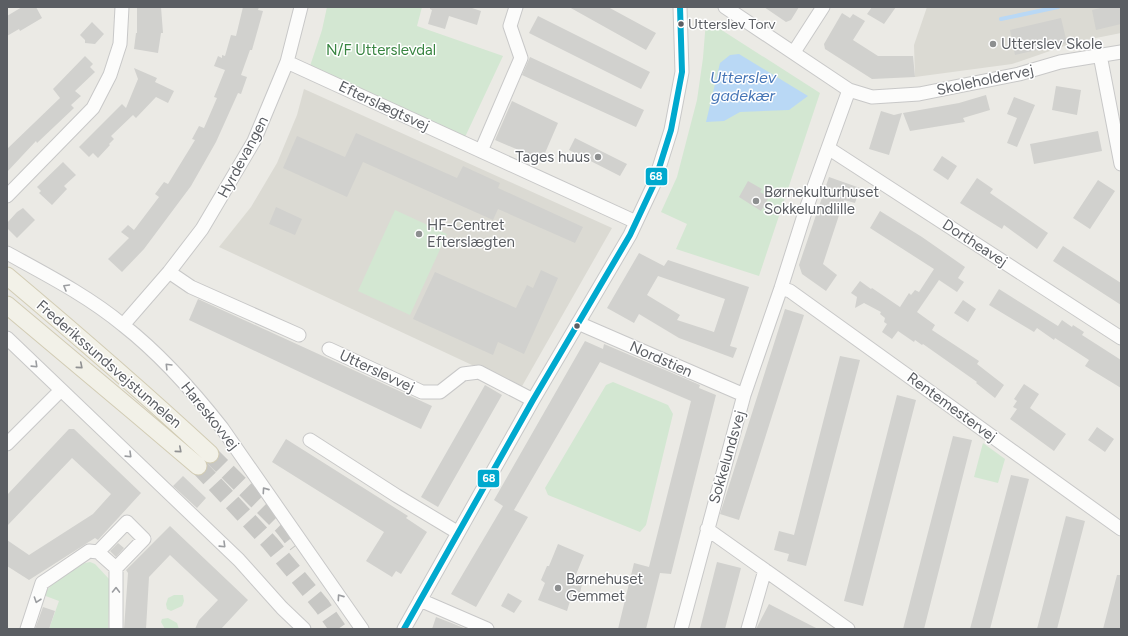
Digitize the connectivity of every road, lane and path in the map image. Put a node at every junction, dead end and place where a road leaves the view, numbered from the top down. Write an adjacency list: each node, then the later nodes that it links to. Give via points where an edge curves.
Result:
1 (122, 7): 15 (street, via 120,44 110,75 93,108)
2 (301, 7): 10 (street, Hyrdevangen)
3 (516, 7): 13 (street, via 510,26 521,58)
4 (680, 7): 16 (street, via 682,72 678,99 654,184)
5 (725, 7): 7 (street)
6 (822, 7): 7 (street)
7 (794, 52): 11 (street)
8 (1121, 52): 9 (street, Skoleholdervej)
9 (1100, 55): 11 (street, Skoleholdervej, via 918,94 872,97); 14 (street)
10 (287, 62): 13 (street, Efterslægtsvej); 18 (street, Hyrdevangen, via 254,141 202,229)
11 (849, 90): 12 (street)
12 (828, 148): 20 (street); 26 (street, Dortheavej)
13 (481, 150): 16 (street, Efterslægtsvej)
14 (1121, 164)
15 (7, 196)
16 (636, 222): 22 (street)
17 (7, 253): 23 (street, Hareskovvej, one-way to 17, via 81,295)
18 (169, 272): 23 (street, Hyrdevangen); 24 (street, via 191,287)
19 (7, 276): 33 (main road, Frederikssundsvejstunnelen, via 137,387)
20 (781, 288): 29 (street, Sokkelundsvej); 36 (street, Rentemestervej, via 790,291)
21 (7, 305): 34 (main road, Frederikssundsvejstunnelen, one-way to 34)
22 (578, 323): 29 (street, Nordstien); 30 (street)
23 (123, 325): 45 (street, Hareskovvej, one-way to 23, via 197,396)
24 (299, 335)
25 (7, 338): 28 (street, one-way to 28)
26 (1121, 338)
27 (329, 349): 30 (street, Utterslevvej, via 422,392 440,392 463,374 478,372)
28 (61, 390): 32 (street); 44 (street, one-way to 44, via 239,560)
29 (744, 395): 35 (street, Sokkelundsvej)
30 (533, 400): 37 (street)
31 (310, 440): 37 (street)
32 (7, 444)
33 (210, 454)
34 (198, 466)
35 (707, 529): 40 (street); 48 (street, Sokkelundsvej)
36 (1121, 529)
37 (457, 532): 41 (street)
38 (98, 552): 39 (street); 39 (street, via 127,522 144,539); 42 (street, one-way to 42, via 89,551 42,583)
39 (116, 568): 43 (street, one-way to 39)
40 (764, 570): 49 (street); 50 (street)
41 (420, 600): 46 (street); 47 (street)
42 (27, 629)
43 (116, 629)
44 (304, 629)
45 (362, 629)
46 (404, 629)
47 (487, 629)
48 (681, 629)
49 (748, 629)
50 (848, 629)

